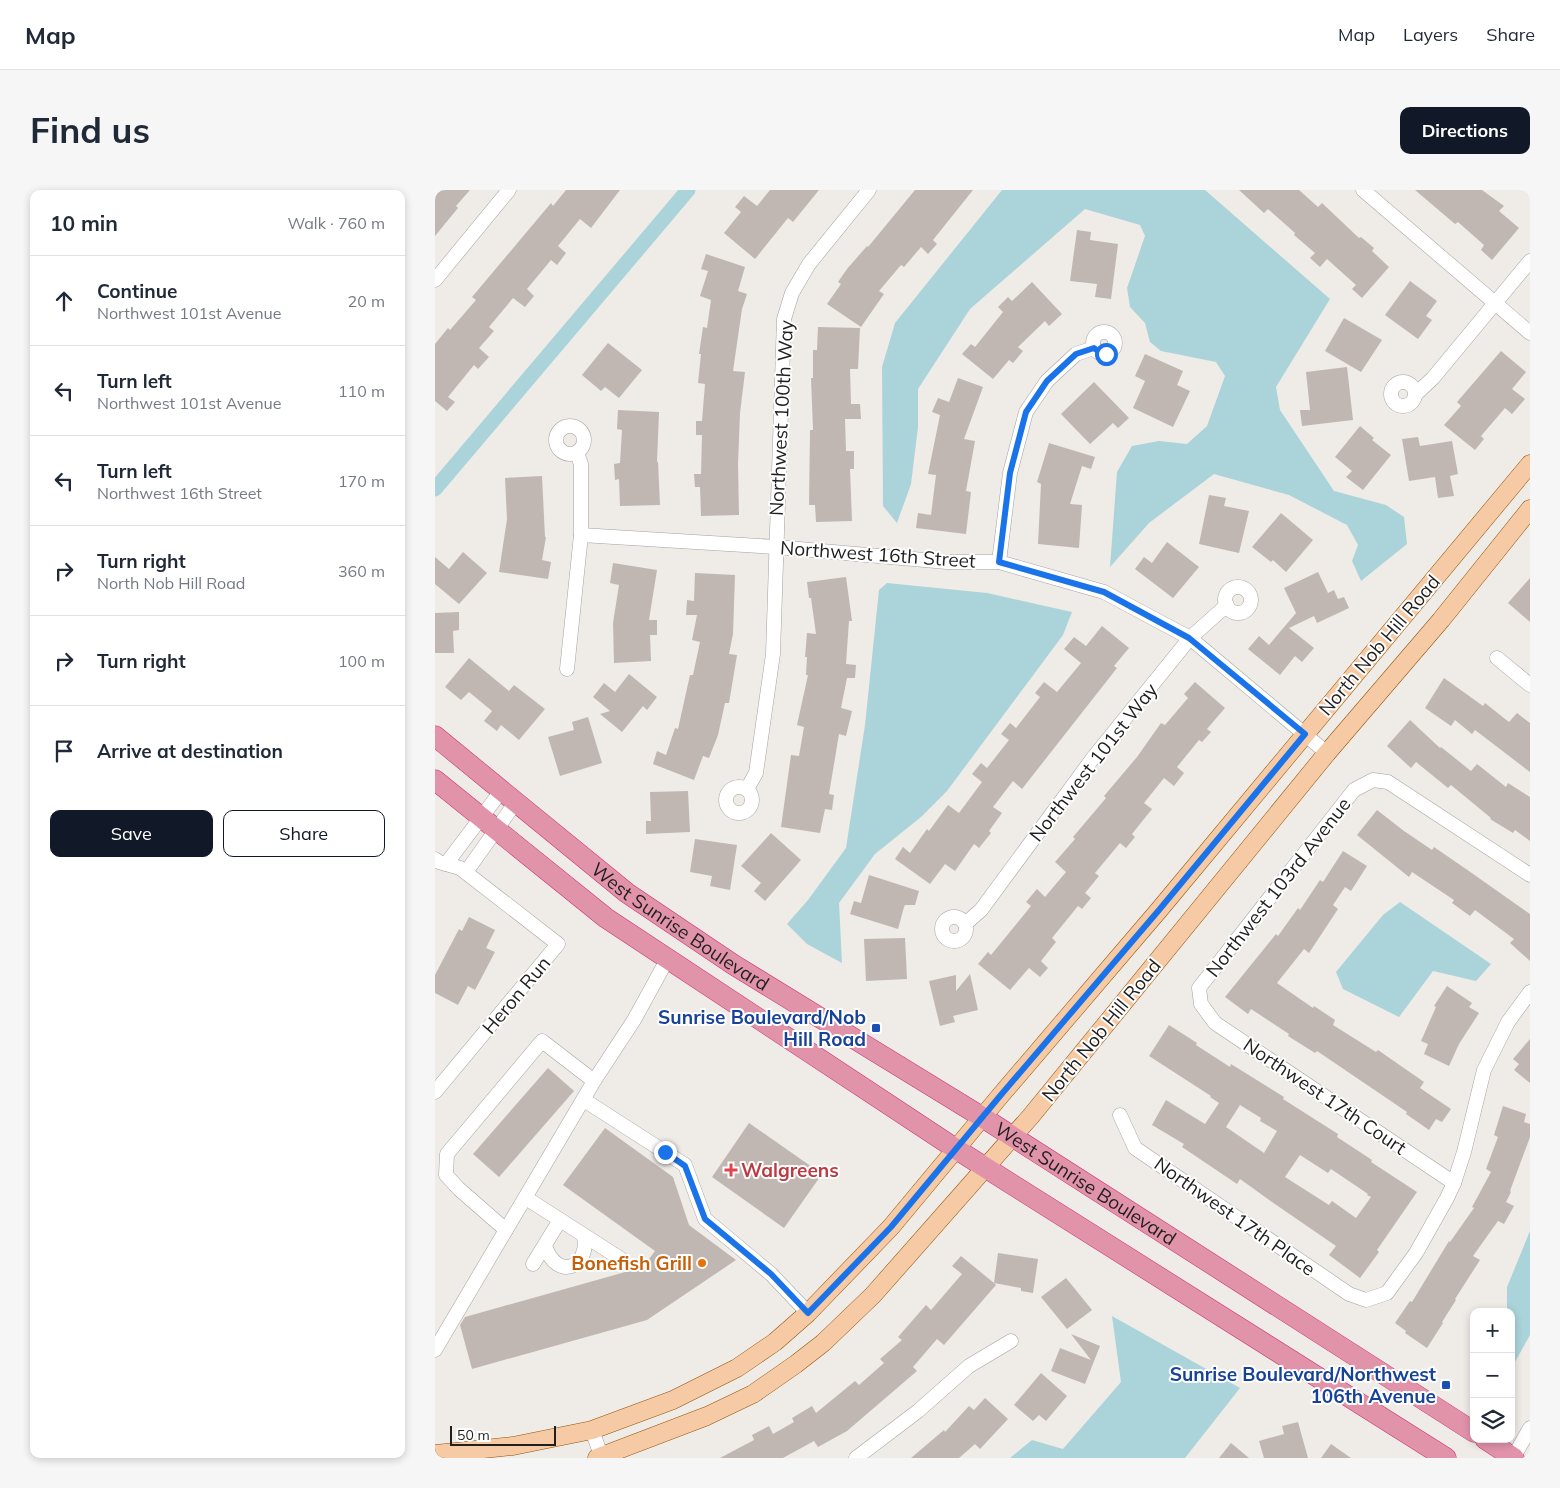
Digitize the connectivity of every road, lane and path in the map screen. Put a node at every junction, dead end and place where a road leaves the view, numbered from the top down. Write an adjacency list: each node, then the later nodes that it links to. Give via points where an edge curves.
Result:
1 (509, 190): 5 (street)
2 (869, 190): 14 (street, Northwest 100th Way, via 809,264 792,293 784,319)
3 (1363, 190): 6 (street)
4 (1530, 261): 6 (street)
5 (435, 280)
6 (1495, 304): 7 (street); 9 (street, via 1433,378)
7 (1530, 334)
8 (1094, 348): 15 (street, via 1076,354 1047,381 1026,412 1010,473)
9 (1415, 394)
10 (577, 453): 13 (street, via 581,464)
11 (1530, 464): 21 (main road, North Nob Hill Road)
12 (1530, 509): 23 (main road, North Nob Hill Road, via 1441,620)
13 (581, 535): 14 (street, Northwest 16th Street); 19 (street)
14 (776, 547): 15 (street, Northwest 16th Street, via 947,562); 25 (street, Northwest 100th Way, via 773,654 756,773)
15 (999, 562): 17 (street, Northwest 16th Street, via 1104,592)
16 (1227, 605): 17 (street, Northwest 101st Way)
17 (1189, 638): 21 (street, Northwest 16th Street); 31 (street, Northwest 101st Way, via 1093,758 981,910)
18 (1497, 658): 20 (street)
19 (567, 670)
20 (1530, 685)
21 (1305, 734): 23 (street, Northwest 16th Street); 39 (main road, North Nob Hill Road)
22 (435, 736): 26 (highway, West Sunrise Boulevard)
23 (1327, 753): 40 (main road, North Nob Hill Road)
24 (435, 780): 27 (highway, West Sunrise Boulevard)
25 (747, 789)
26 (509, 796): 27 (street); 39 (highway, West Sunrise Boulevard, via 627,893 735,965)
27 (488, 823): 28 (street); 29 (street); 32 (highway, West Sunrise Boulevard, via 606,918)
28 (441, 862): 29 (street, Heron Run)
29 (466, 872): 36 (street, Heron Run, via 558,944)
30 (1530, 875): 34 (street, Northwest 103rd Avenue, via 1388,782 1373,780 1355,790 1199,988)
31 (965, 924)
32 (668, 958): 35 (street, via 634,1020); 41 (highway, West Sunrise Boulevard)
33 (1529, 994): 43 (street, via 1508,1022 1484,1070)
34 (1201, 1004): 43 (street, Northwest 17th Court, via 1215,1023)
35 (594, 1081): 37 (street); 46 (street, via 542,1040 447,1154 446,1175)
36 (435, 1092)
37 (584, 1100): 44 (street); 51 (street, via 685,1166 705,1219 771,1274)
38 (1120, 1115): 43 (street, Northwest 17th Place, via 1135,1148 1349,1294 1366,1300 1387,1293 1416,1253)
39 (982, 1117): 40 (highway, West Sunrise Boulevard); 41 (main road, North Nob Hill Road)
40 (1012, 1138): 42 (main road, North Nob Hill Road); 55 (highway, West Sunrise Boulevard)
41 (956, 1149): 42 (highway, West Sunrise Boulevard); 51 (main road, North Nob Hill Road, via 891,1227)
42 (985, 1168): 59 (main road, North Nob Hill Road, via 873,1295 796,1364 753,1394); 61 (highway, West Sunrise Boulevard)
43 (1454, 1183)
44 (526, 1198): 45 (street); 46 (street)
45 (560, 1220): 47 (street); 48 (street)
46 (507, 1230): 53 (street)
47 (584, 1236): 48 (street, via 586,1244 582,1257 570,1267 554,1263); 49 (street)
48 (545, 1246): 50 (street)
49 (621, 1259)
50 (533, 1264)
51 (808, 1313): 56 (main road, North Nob Hill Road, via 775,1342 737,1368 673,1400)
52 (1011, 1341): 60 (street, via 969,1366 918,1411)
53 (435, 1350)
54 (1530, 1428): 62 (street)
55 (1470, 1429)
56 (593, 1430): 58 (main road, North Nob Hill Road, via 513,1446); 59 (street)
57 (1491, 1443): 62 (highway)
58 (435, 1454)
59 (600, 1458)
60 (856, 1458)
61 (1446, 1458)
62 (1514, 1458)

